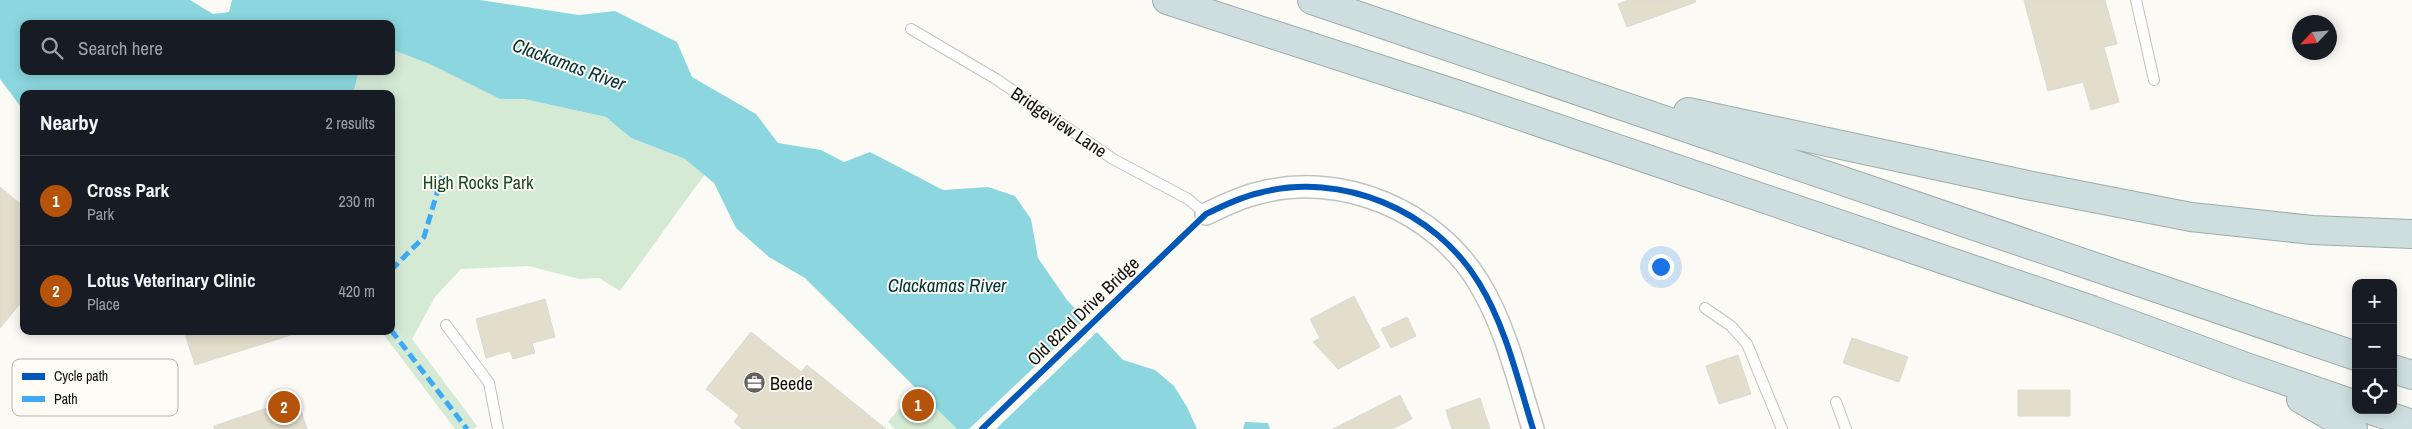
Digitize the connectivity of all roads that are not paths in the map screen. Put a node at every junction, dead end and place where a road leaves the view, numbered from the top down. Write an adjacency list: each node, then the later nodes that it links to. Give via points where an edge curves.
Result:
1 (1167, 0): 12 (highway, via 1459,95 2083,307)
2 (1312, 0): 6 (highway)
3 (2136, 0): 5 (lane)
4 (911, 30): 7 (lane, Bridgeview Lane, via 996,79 1113,159 1188,199)
5 (2154, 80)
6 (1562, 85): 8 (highway, via 2191,217 2312,230); 11 (highway)
7 (1206, 214): 20 (street, via 1260,192 1301,187 1355,192 1412,217 1450,246 1478,282 1493,310)
8 (2412, 234)
9 (1705, 308): 21 (lane, via 1731,326 1747,344)
10 (446, 325): 19 (lane, via 488,383)
11 (2352, 355)
12 (2246, 367): 16 (highway); 23 (highway)
13 (2396, 369): 14 (highway)
14 (2412, 375)
15 (1836, 402): 22 (lane)
16 (2352, 404)
17 (2383, 414): 18 (highway)
18 (2412, 424)
19 (498, 429)
20 (1533, 429)
21 (1782, 429)
22 (1846, 429)
23 (2353, 429)

